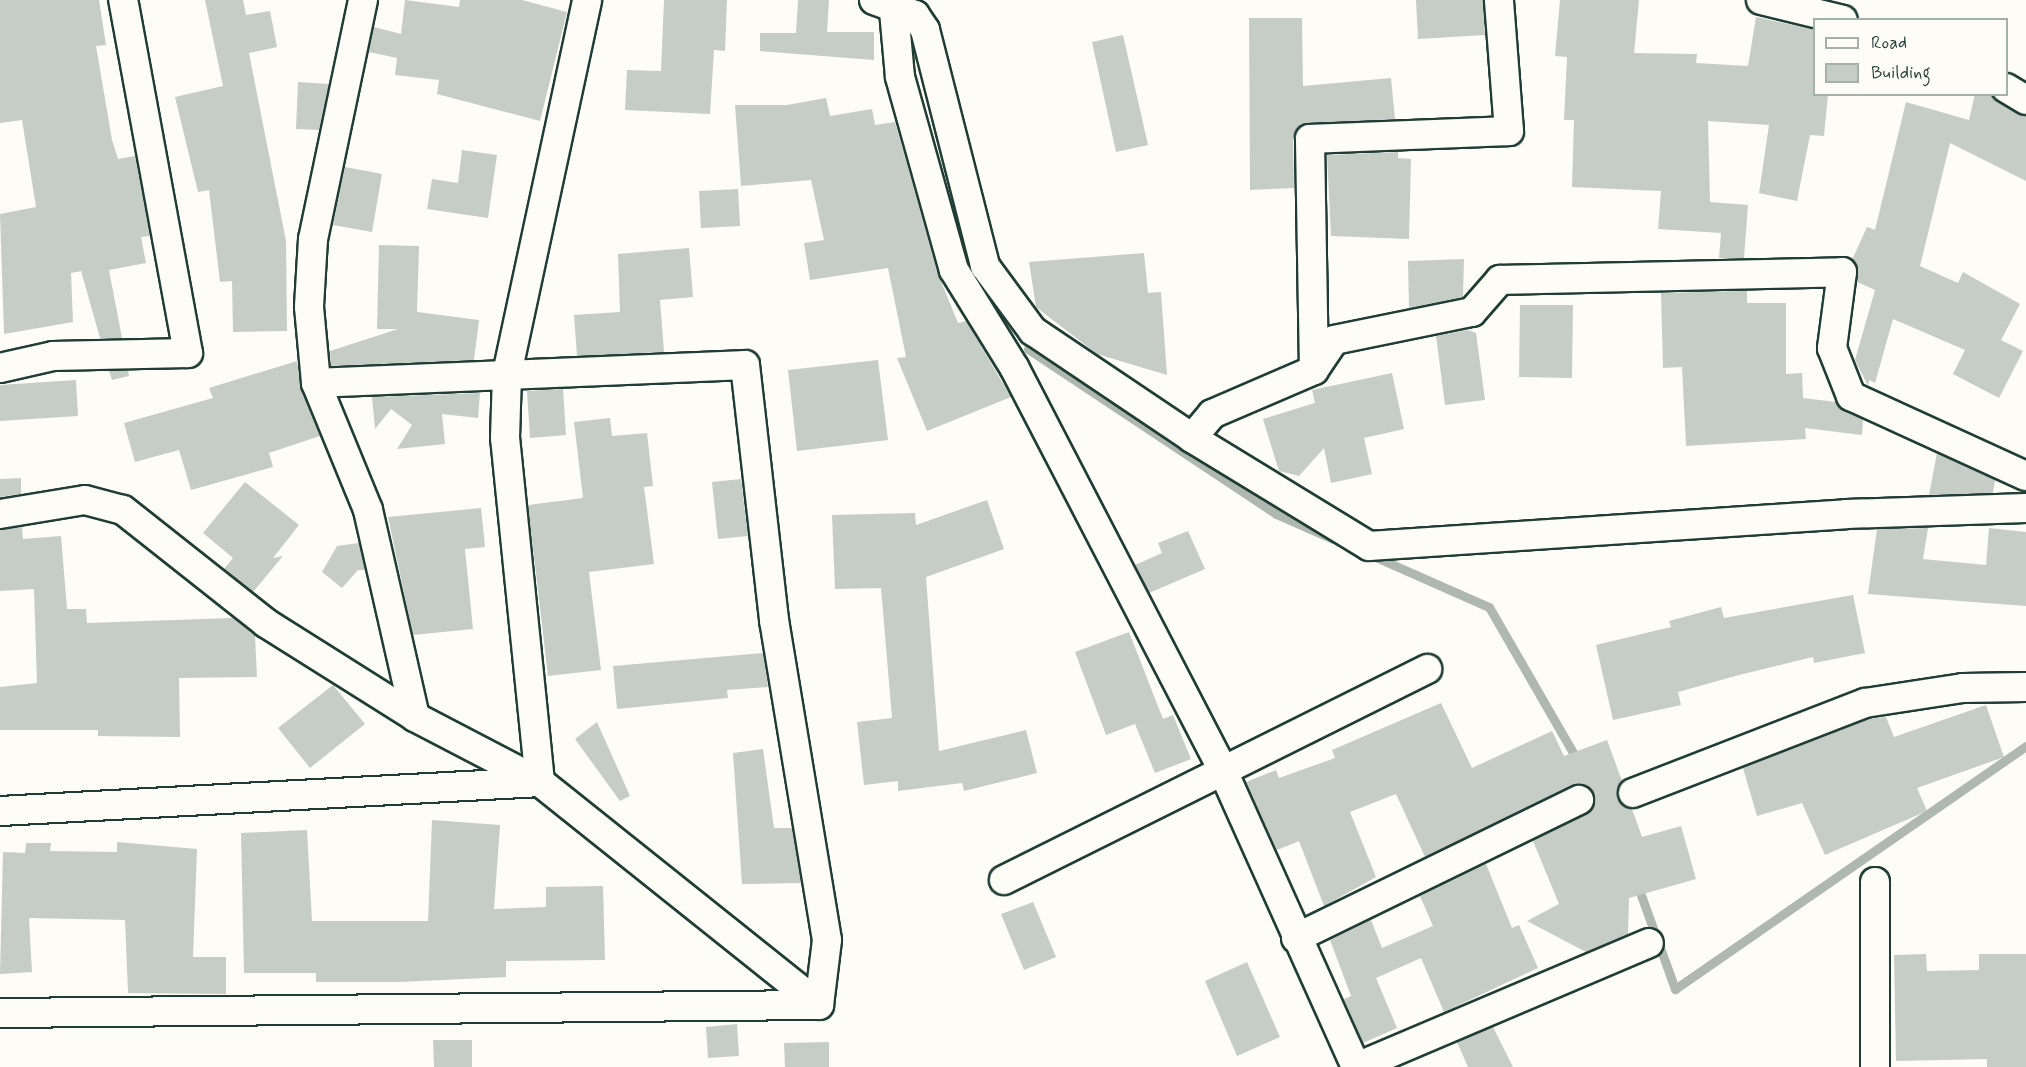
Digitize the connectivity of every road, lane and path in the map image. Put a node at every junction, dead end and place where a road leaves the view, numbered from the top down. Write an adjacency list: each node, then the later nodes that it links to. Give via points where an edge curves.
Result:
1 (123, 0): 10 (street, via 189,353 53,356)
2 (363, 0): 13 (street, via 313,239 309,307)
3 (586, 0): 12 (street)
4 (1499, 0): 11 (street, via 1509,131 1310,138)
5 (1761, 0): 7 (street)
6 (887, 1): 14 (street, via 915,15 925,30 986,266 1033,331); 21 (street, via 900,77 954,270 1014,367)
7 (1835, 18)
8 (2008, 89): 9 (street)
9 (2026, 100)
10 (0, 368)
11 (1314, 370): 14 (street, via 1212,414); 15 (street, via 1334,340 1472,312 1500,280 1842,272 1832,348 1851,396)
12 (507, 374): 13 (street); 22 (street, via 505,438); 30 (street, via 745,365 774,620 827,940)
13 (316, 383): 20 (street, via 368,510)
14 (1192, 438): 16 (street, via 1370,546 1846,514)
15 (2026, 476)
16 (2026, 508)
17 (0, 514): 20 (street, via 85,501 123,510 266,623)
18 (1427, 669): 21 (street)
19 (2026, 687): 23 (street, via 1963,688 1865,703)
20 (415, 717): 22 (street)
21 (1223, 771): 26 (street); 28 (street)
22 (540, 782): 25 (street); 30 (street)
23 (1633, 793)
24 (1579, 800): 28 (street)
25 (0, 811)
26 (1004, 880)
27 (1875, 882): 33 (street)
28 (1296, 938): 32 (street)
29 (1649, 943): 32 (street)
30 (819, 1005): 31 (street)
31 (0, 1013)
32 (1357, 1067)
33 (1875, 1067)

